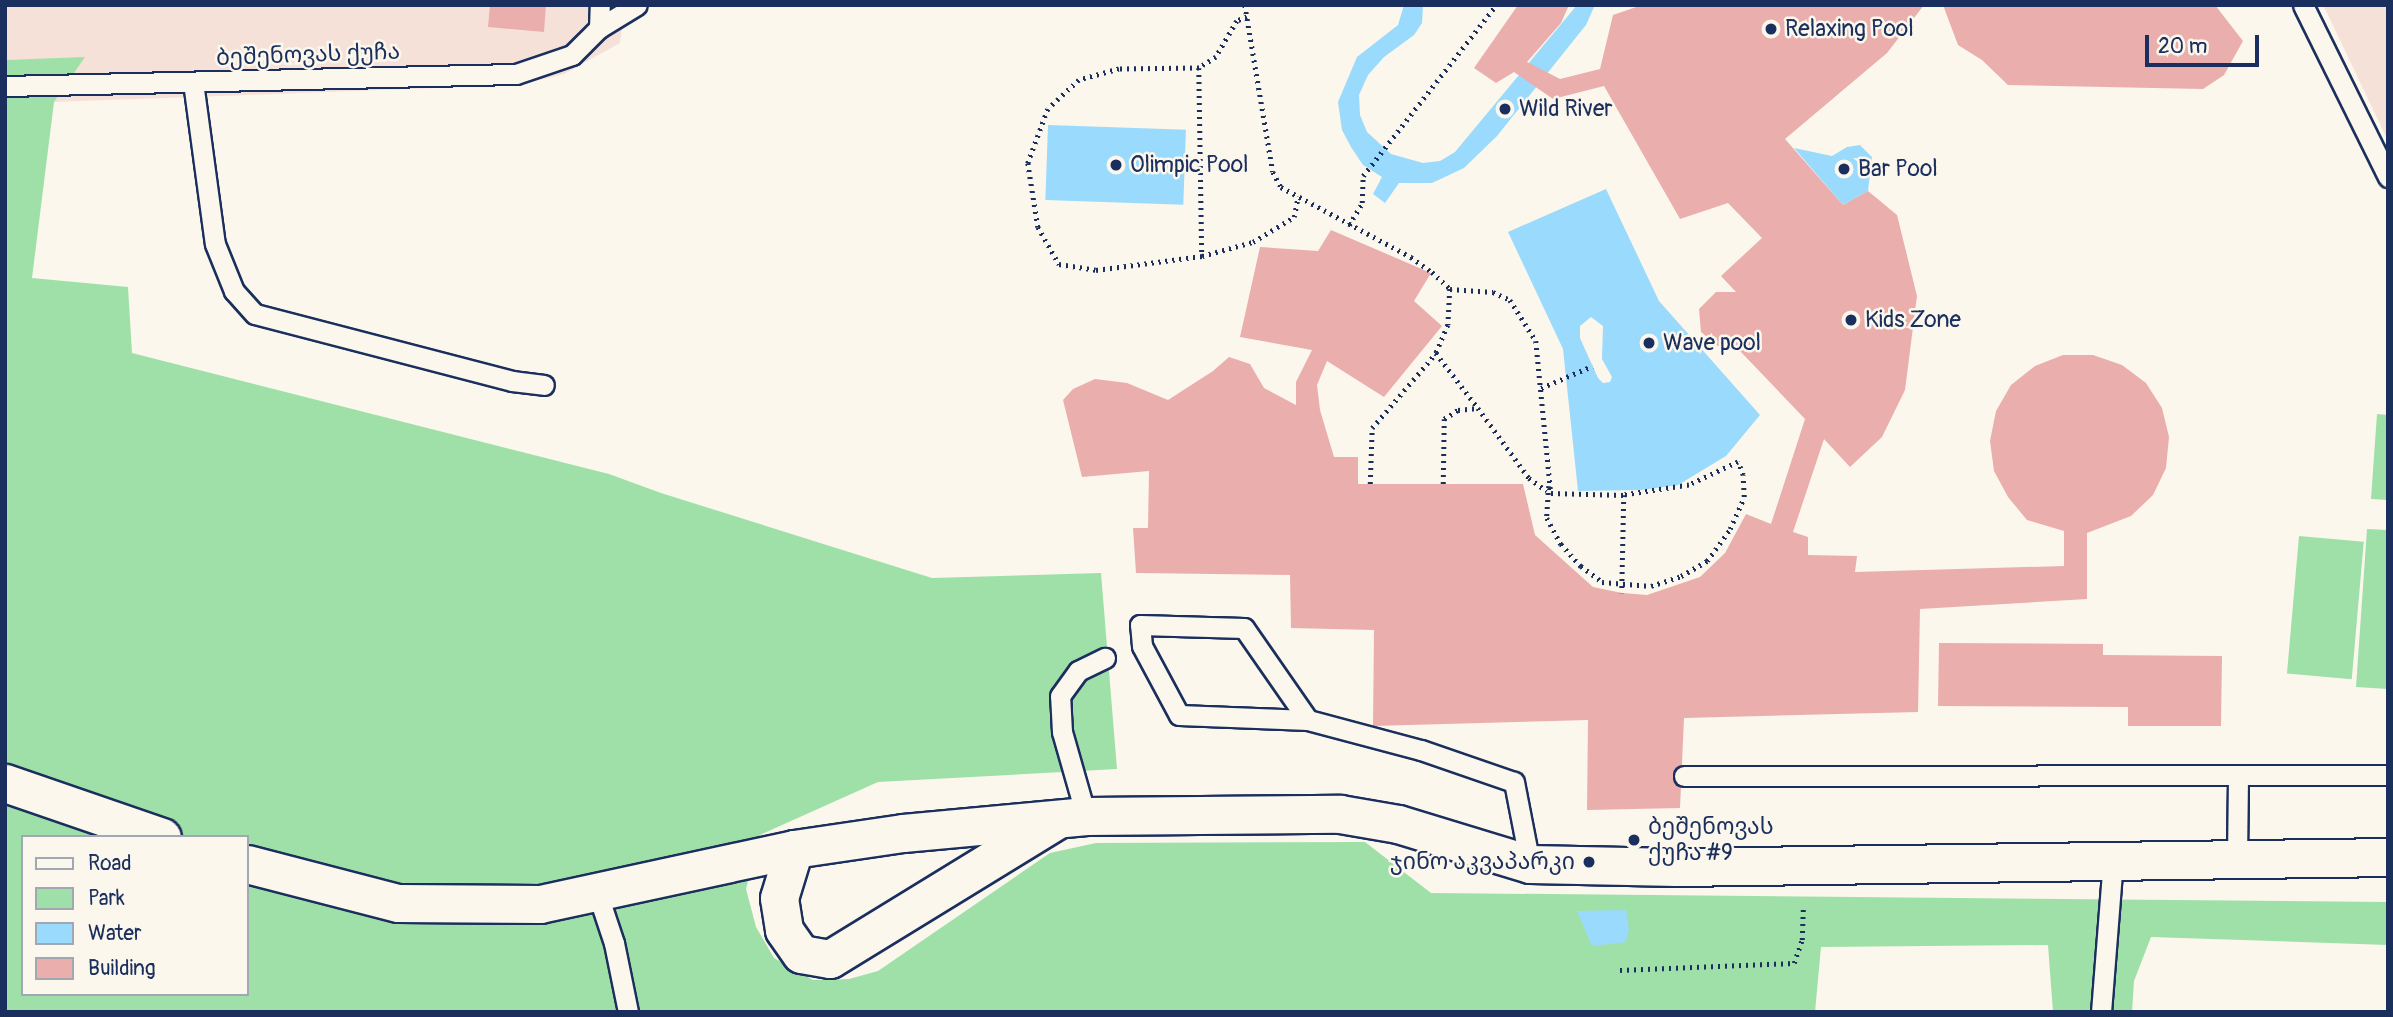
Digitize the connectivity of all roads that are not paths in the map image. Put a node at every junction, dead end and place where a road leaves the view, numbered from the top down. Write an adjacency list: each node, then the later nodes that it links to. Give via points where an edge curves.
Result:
1 (600, 5): 4 (lane)
2 (637, 5): 4 (lane, ბეშენოვას ქუჩა)
3 (2303, 5): 7 (lane)
4 (599, 29): 5 (lane, ბეშენოვას ქუჩა, via 572,55 516,74)
5 (193, 82): 6 (lane, ბეშენოვას ქუჩა); 8 (lane, via 215,244 234,290 255,314)
6 (5, 86)
7 (2388, 177)
8 (544, 386)
9 (1105, 658): 15 (lane, via 1078,671 1060,696)
10 (1308, 720): 10 (lane, via 1244,628 1140,625 1142,646 1179,715); 22 (lane, via 1421,750 1514,782)
11 (2238, 775): 12 (lane); 13 (lane); 19 (lane)
12 (2388, 775)
13 (1684, 776)
14 (5, 783): 16 (street)
15 (1073, 817): 17 (street); 17 (street, via 830,959 802,954 784,930 779,898); 22 (street, via 1340,814 1398,824)
16 (156, 835)
17 (794, 849): 23 (street)
18 (2388, 857): 19 (street)
19 (2237, 859): 20 (street)
20 (2113, 860): 22 (street, via 1676,867); 25 (lane)
21 (248, 864): 23 (street, via 398,903 540,904)
22 (1530, 864)
23 (597, 892): 24 (lane, via 614,943)
24 (628, 1012)
25 (2101, 1012)

